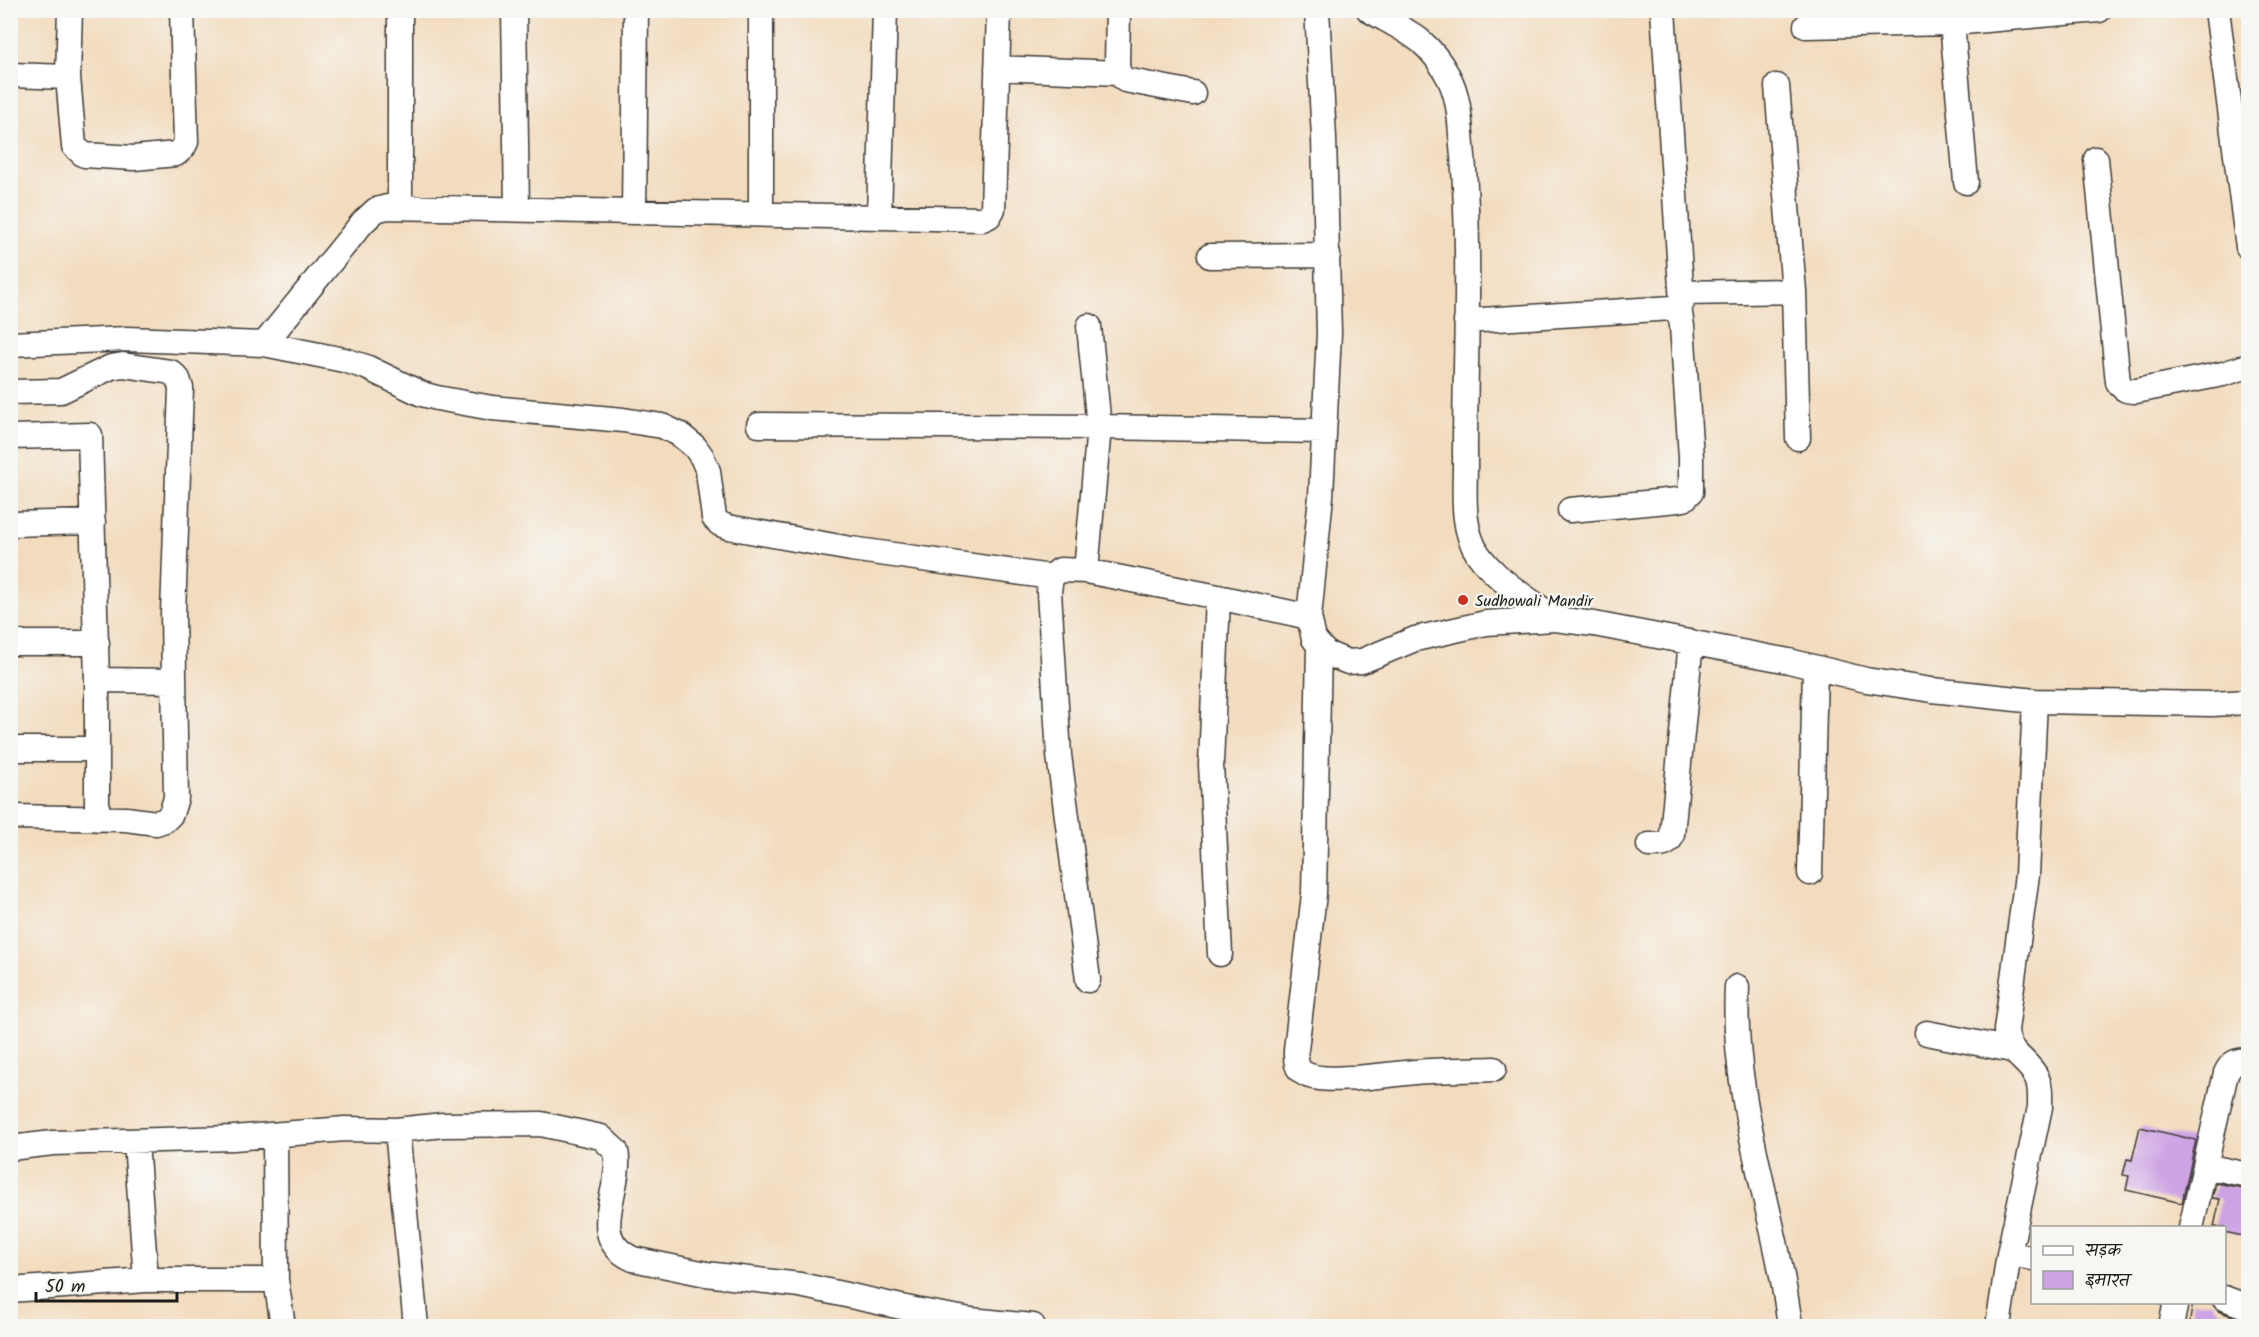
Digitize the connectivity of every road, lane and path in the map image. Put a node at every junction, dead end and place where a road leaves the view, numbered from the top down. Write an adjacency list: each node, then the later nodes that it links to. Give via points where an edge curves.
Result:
1 (70, 10): 22 (street)
2 (182, 10): 22 (street, via 186,142 176,154 134,158 79,152 74,146)
3 (400, 10): 27 (street)
4 (514, 10): 28 (street)
5 (636, 10): 29 (street)
6 (761, 10): 30 (street)
7 (885, 10): 31 (street)
8 (999, 10): 19 (street)
9 (1118, 10): 20 (street)
10 (1317, 10): 33 (street)
11 (1369, 10): 16 (street)
12 (1663, 10): 36 (street)
13 (2099, 10): 15 (street)
14 (2217, 10): 32 (street)
15 (2053, 13): 17 (street)
16 (1412, 22): 37 (street, via 1449,78 1459,117 1467,202)
17 (1952, 23): 18 (street); 26 (street)
18 (1806, 26)
19 (997, 68): 20 (street); 31 (street, via 993,209 989,216)
20 (1119, 73): 24 (street, via 1125,80)
21 (10, 75): 22 (street)
22 (68, 77)
23 (1777, 86): 35 (street)
24 (1193, 93)
25 (2096, 159): 41 (street, via 2120,386 2136,391)
26 (1966, 182)
27 (400, 207): 28 (street); 40 (street, via 376,210 363,222)
28 (518, 209): 29 (street)
29 (634, 212): 30 (street)
30 (761, 214): 31 (street)
31 (879, 217)
32 (2248, 247)
33 (1328, 255): 34 (street); 45 (street)
34 (1210, 256)
35 (1794, 291): 36 (street); 47 (street)
36 (1681, 300): 37 (street); 48 (street, via 1691,492 1678,500)
37 (1466, 321): 55 (street, via 1466,515 1472,541 1478,554 1503,580)
38 (1089, 326): 44 (street)
39 (10, 344): 40 (street, via 127,339)
40 (264, 344): 52 (street, via 355,363 437,398 492,408 662,426 679,434 702,457 708,471 714,518 728,527)
41 (2248, 366)
42 (10, 392): 62 (street, via 61,391 123,365 171,372 178,379 181,388)
43 (759, 425): 44 (street)
44 (1099, 427): 45 (street); 51 (street)
45 (1324, 431): 54 (street)
46 (10, 437): 49 (street, via 90,435)
47 (1798, 438)
48 (1570, 510)
49 (93, 522): 50 (street); 58 (street)
50 (10, 524)
51 (1086, 572): 52 (street, via 1060,570); 53 (street)
52 (1052, 577): 72 (street, via 1049,592 1059,755)
53 (1218, 597): 54 (street); 71 (street, via 1211,764)
54 (1309, 617): 59 (street)
55 (1555, 619): 56 (street); 59 (street, via 1486,623 1408,641 1362,661 1335,658)
56 (1691, 642): 60 (street); 69 (street, via 1672,834 1666,844)
57 (10, 643): 58 (street)
58 (97, 643): 61 (street)
59 (1319, 646): 77 (street, via 1314,894 1296,1064 1306,1076 1315,1078)
60 (1815, 668): 63 (street, via 1932,690); 70 (street)
61 (97, 680): 62 (street); 65 (street)
62 (174, 681): 68 (street, via 176,798 171,814 156,823)
63 (2035, 701): 64 (street); 75 (street, via 2027,875 2006,1030)
64 (2248, 702)
65 (96, 748): 66 (street); 68 (street)
66 (10, 749)
67 (10, 817): 68 (street)
68 (97, 819)
69 (1649, 845)
70 (1810, 873)
71 (1220, 954)
72 (1088, 980)
73 (1737, 987): 96 (street, via 1736,1027 1745,1102)
74 (1927, 1033): 75 (street)
75 (2012, 1050): 85 (street, via 2036,1077 2040,1107)
76 (2248, 1060): 82 (street, via 2233,1063 2226,1073)
77 (1494, 1069)
78 (397, 1130): 79 (street, via 345,1129); 94 (street); 95 (street, via 443,1125 541,1124 601,1137 618,1158 607,1224 609,1237 619,1251 633,1259 706,1274 800,1285 971,1320)
79 (275, 1135): 80 (street); 88 (street)
80 (136, 1142): 81 (street); 87 (street)
81 (10, 1148)
82 (2205, 1166): 83 (street); 84 (street)
83 (2248, 1175)
84 (2191, 1226)
85 (2008, 1254): 86 (street); 97 (street)
86 (2031, 1258)
87 (146, 1280): 88 (street); 89 (street)
88 (276, 1280): 93 (street)
89 (10, 1290)
90 (2226, 1299): 92 (street)
91 (2176, 1304): 98 (street)
92 (2248, 1307)
93 (283, 1326)
94 (416, 1326)
95 (1033, 1326)
96 (1790, 1326)
97 (1998, 1326)
98 (2171, 1326)

